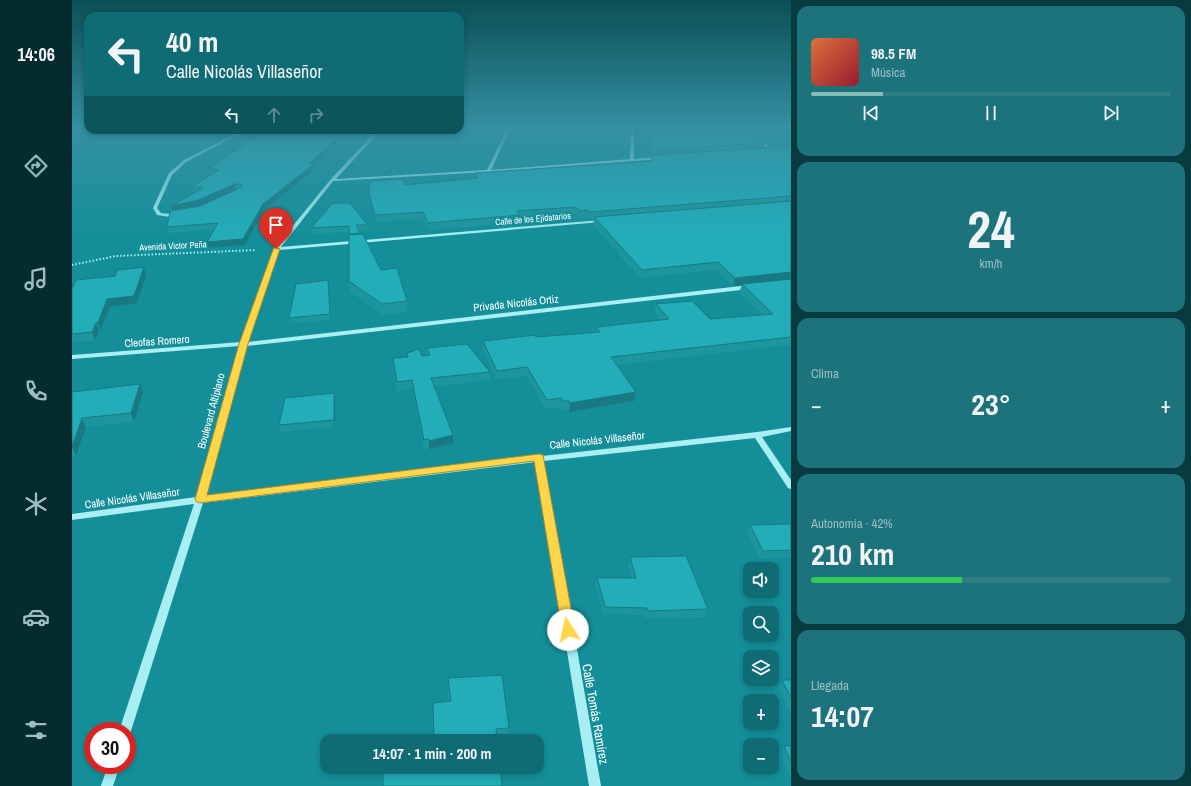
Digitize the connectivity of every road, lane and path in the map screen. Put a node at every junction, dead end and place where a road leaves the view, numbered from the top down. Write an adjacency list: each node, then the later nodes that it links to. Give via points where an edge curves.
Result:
1 (182, 164): 7 (street, via 170,174 154,208 159,214)
2 (347, 164): 6 (street, Boulevard Altiplano)
3 (492, 164): 5 (street)
4 (588, 164): 5 (street)
5 (488, 172): 6 (street)
6 (332, 180): 9 (street, Boulevard Altiplano)
7 (184, 215)
8 (609, 220): 9 (street, Calle de los Ejidatarios)
9 (276, 249): 10 (path, Avenida Victor Peña, via 116,256); 12 (street, Boulevard Altiplano)
10 (72, 265)
11 (759, 286): 12 (street, Privada Nicolás Ortiz)
12 (244, 344): 13 (street, Cleofas Romero); 18 (street, Boulevard Altiplano)
13 (72, 357)
14 (791, 429): 15 (street, Calle Nicolás Villaseñor)
15 (756, 435): 16 (street, Calle Nicolás Villaseñor); 17 (street)
16 (539, 457): 18 (street, Calle Nicolás Villaseñor); 23 (street, Calle Tomás Ramírez)
17 (791, 486)
18 (200, 499): 19 (street, Calle Nicolás Villaseñor); 20 (street, Boulevard Altiplano)
19 (72, 517)
20 (128, 722)
21 (111, 774): 22 (street)
22 (107, 786)
23 (595, 786)

